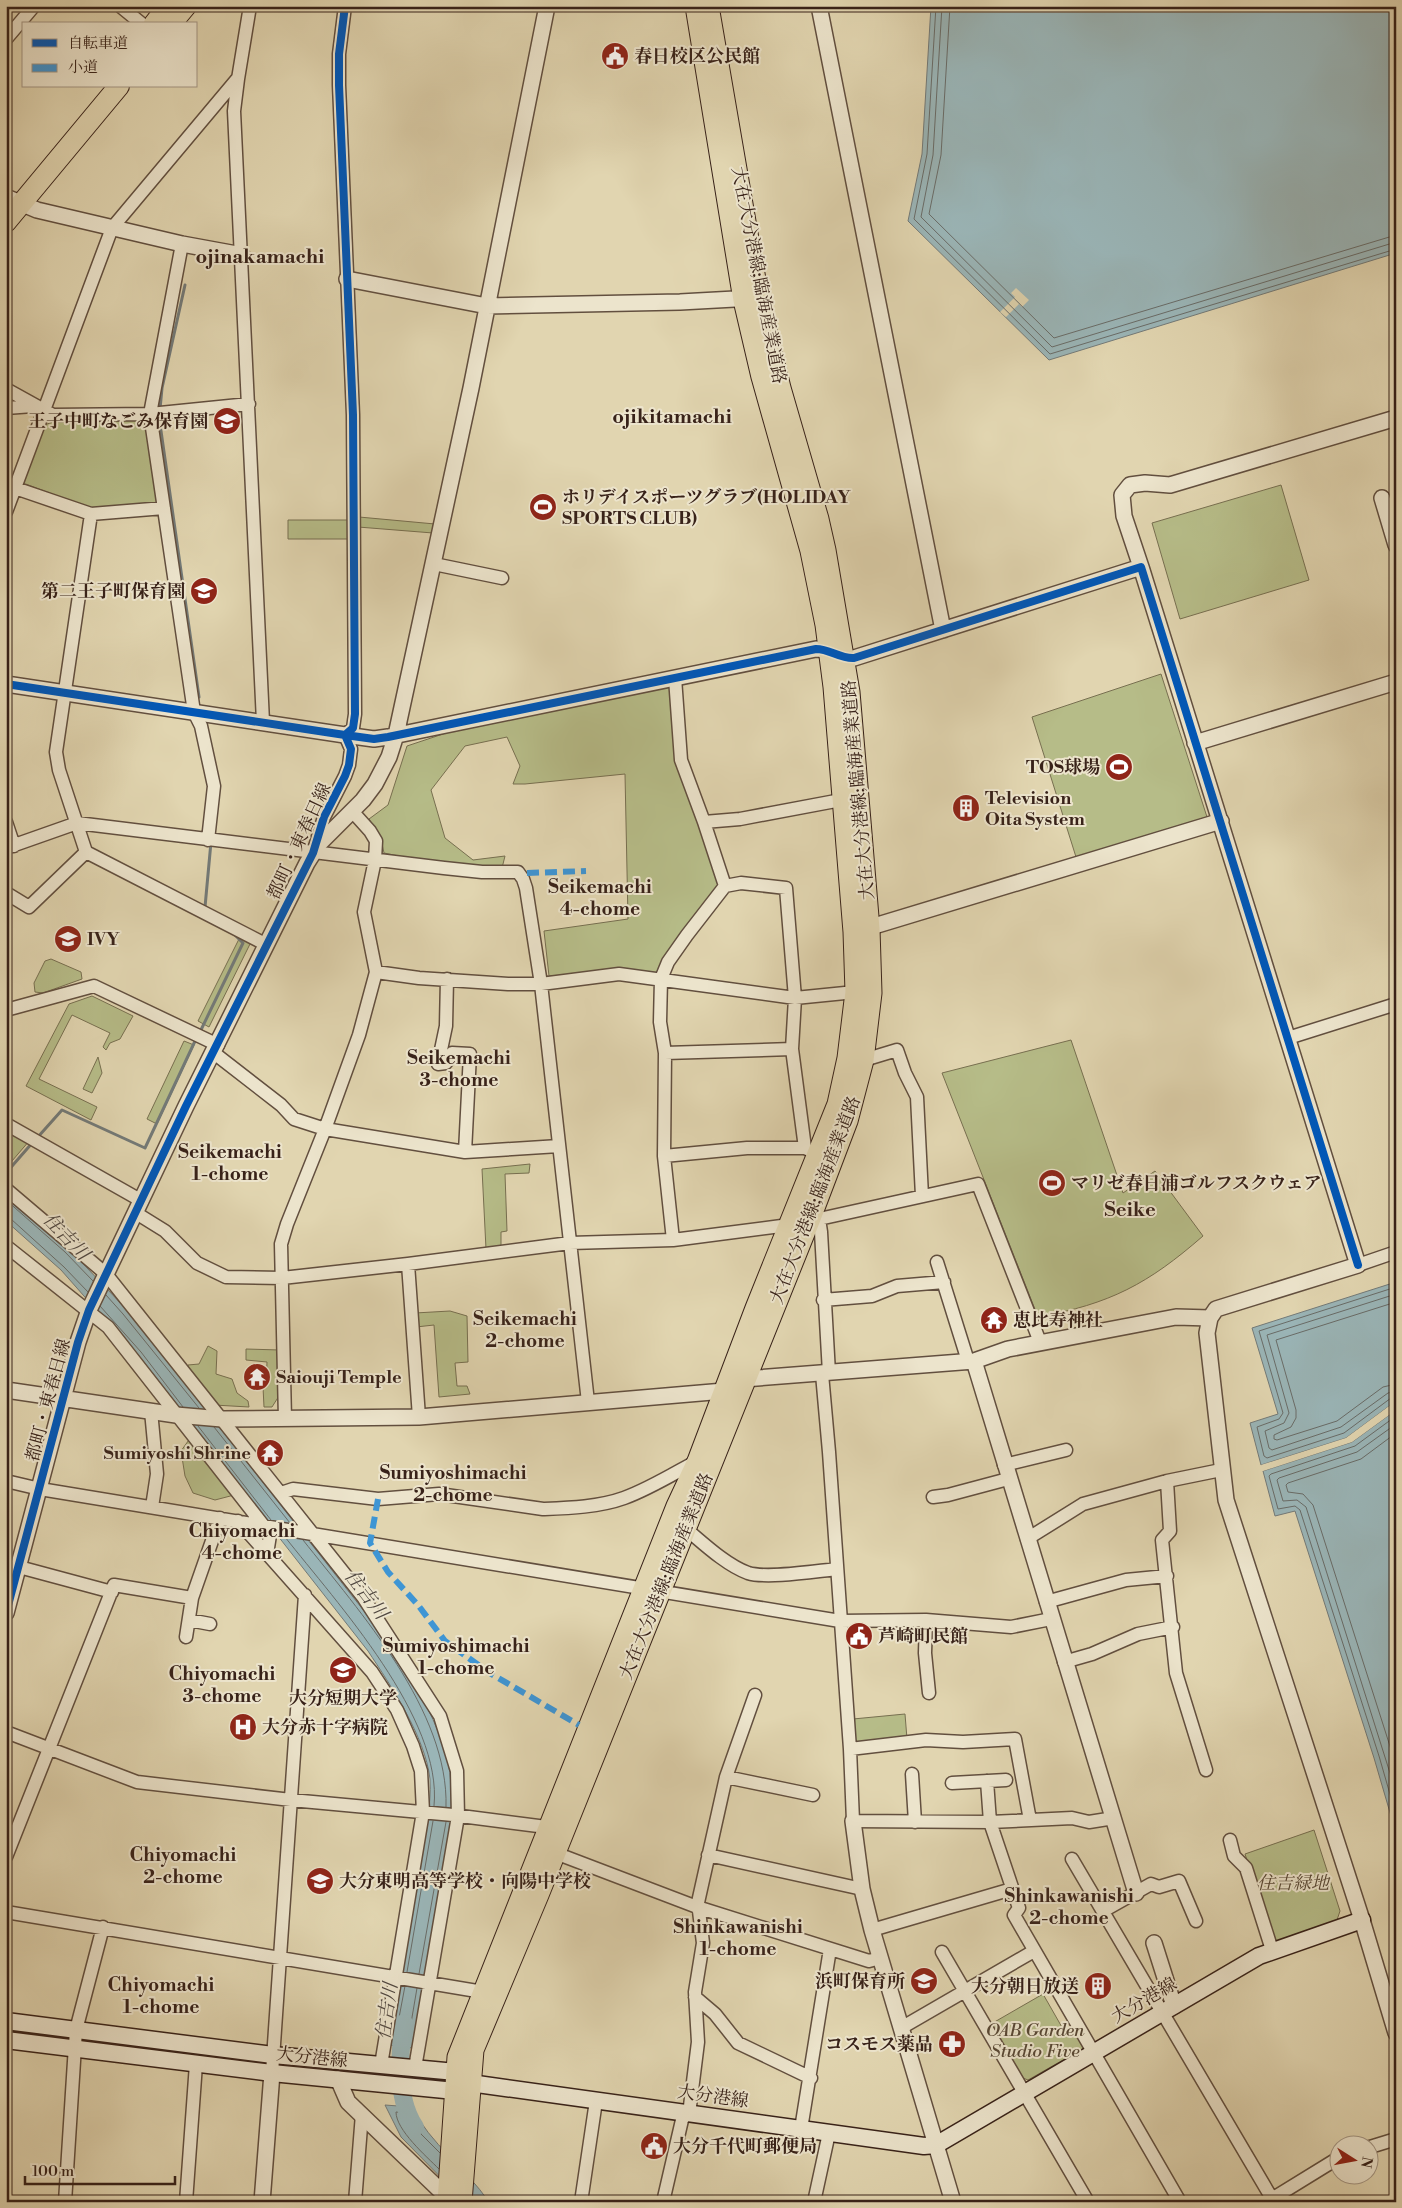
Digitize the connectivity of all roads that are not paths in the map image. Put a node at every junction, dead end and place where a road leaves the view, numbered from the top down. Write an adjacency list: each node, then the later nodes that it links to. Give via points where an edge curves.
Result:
1 (34, 6): 14 (street)
2 (120, 6): 11 (street)
3 (168, 6): 12 (highway)
4 (186, 6): 13 (highway)
5 (250, 6): 15 (street)
6 (345, 6): 23 (street, via 339,85)
7 (546, 6): 25 (street)
8 (695, 6): 24 (main road, 大在大分港線;臨海産業道路)
9 (709, 6): 24 (main road, 大在大分港線;臨海産業道路)
10 (819, 6): 41 (street)
11 (140, 22)
12 (156, 22)
13 (173, 22)
14 (6, 39)
15 (238, 79): 20 (street); 22 (street, via 234,112)
16 (100, 88): 18 (highway)
17 (117, 88): 18 (highway)
18 (11, 200): 19 (highway); 20 (street, via 37,210)
19 (6, 222)
20 (112, 228): 21 (street); 29 (street)
21 (182, 244): 22 (street); 30 (street)
22 (242, 255): 27 (street)
23 (347, 280): 25 (street); 49 (street, via 353,386 355,714 354,728)
24 (751, 298): 25 (street); 42 (main road, 大在大分港線;臨海産業道路, via 760,377)
25 (487, 306): 38 (street)
26 (6, 389): 29 (street)
27 (249, 404): 30 (street); 48 (street)
28 (6, 408): 29 (street)
29 (38, 408): 30 (street, via 53,416); 32 (street)
30 (150, 414): 34 (street)
31 (1396, 418): 39 (street, via 1170,485 1130,485 1122,495 1124,516)
32 (15, 488): 35 (street); 36 (street)
33 (1382, 498): 37 (street)
34 (164, 508): 36 (street); 47 (street)
35 (6, 512)
36 (91, 514): 46 (street)
37 (1396, 546)
38 (434, 564): 40 (street); 50 (street)
39 (1141, 568): 41 (street); 51 (street)
40 (502, 578)
41 (943, 630): 42 (street, via 854,658)
42 (837, 654): 43 (street, via 816,648); 52 (main road, 大在大分港線;臨海産業道路); 65 (main road, 大在大分港線;臨海産業道路, via 850,692)
43 (675, 678): 50 (street); 56 (street, via 681,760)
44 (1396, 682): 51 (street)
45 (6, 684): 46 (street)
46 (66, 693): 47 (street); 57 (street, via 56,752)
47 (194, 712): 48 (street); 58 (street, via 201,726 214,786)
48 (263, 722): 49 (street)
49 (344, 735): 50 (street, via 374,739); 61 (street, 都町・東春日線, via 351,749 349,765 324,817)
50 (396, 736): 53 (street, via 380,776)
51 (1195, 743): 54 (street)
52 (841, 800): 56 (street, via 740,819); 65 (main road, 大在大分港線;臨海産業道路)
53 (352, 811): 61 (street); 62 (street, via 373,836 377,847)
54 (1221, 821): 65 (street); 75 (street)
55 (6, 822): 59 (street)
56 (704, 822): 63 (street)
57 (77, 823): 58 (street); 59 (street); 60 (street)
58 (208, 840): 61 (street)
59 (10, 847)
60 (86, 852): 64 (street, via 29,907); 66 (street)
61 (313, 853): 62 (street); 66 (street, 都町・東春日線)
62 (375, 860): 67 (street, via 364,912); 70 (street, via 473,871 518,872 526,888)
63 (724, 886): 68 (street, via 668,962); 72 (street, via 740,883 786,888)
64 (6, 893)
65 (861, 930): 71 (main road, 大在大分港線;臨海産業道路); 79 (main road, 大在大分港線;臨海産業道路, via 872,993)
66 (267, 944): 76 (street, 都町・東春日線)
67 (376, 972): 69 (street); 81 (street, via 359,1035)
68 (661, 979): 70 (street, via 619,974); 72 (street); 78 (street, via 660,1022)
69 (447, 980): 70 (street); 84 (street, via 446,1026 438,1064 446,1063 452,1053 470,1054)
70 (541, 984): 82 (street)
71 (855, 992): 72 (street); 79 (main road, 大在大分港線;臨海産業道路)
72 (795, 998): 77 (street)
73 (1396, 1004): 75 (street)
74 (6, 1010): 76 (street, via 94,986)
75 (1288, 1038): 97 (street)
76 (216, 1049): 81 (street, via 294,1119); 88 (street, 都町・東春日線)
77 (792, 1049): 78 (street); 83 (street)
78 (665, 1053): 85 (street)
79 (855, 1059): 83 (main road, 大在大分港線;臨海産業道路, via 837,1104); 87 (street, via 897,1050 917,1097); 89 (main road, 大在大分港線;臨海産業道路, via 851,1115)
80 (6, 1124): 88 (street)
81 (325, 1129): 84 (street); 99 (street, via 281,1244)
82 (560, 1146): 84 (street); 92 (street)
83 (811, 1151): 85 (street, via 747,1148); 90 (main road, 大在大分港線;臨海産業道路)
84 (465, 1152)
85 (664, 1156): 91 (street)
86 (6, 1189): 98 (street)
87 (922, 1196): 89 (street); 104 (street, via 978,1184)
88 (139, 1207): 98 (street, 都町・東春日線); 99 (street, via 197,1263 226,1277)
89 (814, 1220): 101 (street, via 821,1232); 107 (main road, 大在大分港線;臨海産業道路)
90 (789, 1225): 91 (street); 109 (main road, 大在大分港線;臨海産業道路)
91 (673, 1240): 92 (street)
92 (570, 1243): 96 (street); 111 (street)
93 (6, 1246): 102 (street)
94 (1396, 1252): 97 (street)
95 (937, 1262): 100 (street)
96 (408, 1264): 99 (street); 114 (street)
97 (1358, 1265): 103 (street, via 1216,1310)
98 (106, 1274): 102 (street, 都町・東春日線); 116 (street)
99 (282, 1278): 115 (street)
100 (944, 1282): 101 (street, via 897,1286 872,1296); 105 (street)
101 (823, 1300): 106 (street)
102 (89, 1310): 110 (street, 都町・東春日線); 113 (street, via 108,1327)
103 (1210, 1318): 104 (street, via 1176,1317); 120 (street, via 1207,1333)
104 (1040, 1342): 105 (street)
105 (971, 1361): 106 (street); 119 (street)
106 (825, 1374): 107 (street); 136 (street)
107 (744, 1379): 109 (street); 131 (main road, 大在大分港線;臨海産業道路)
108 (6, 1390): 110 (street)
109 (724, 1391): 111 (street); 118 (main road, 大在大分港線;臨海産業道路)
110 (64, 1400): 112 (street); 124 (street, 都町・東春日線)
111 (588, 1402): 114 (street)
112 (151, 1412): 113 (street); 127 (street, via 157,1474)
113 (178, 1416): 116 (street); 130 (street)
114 (419, 1417): 115 (street)
115 (285, 1418): 116 (street)
116 (220, 1419): 125 (street)
117 (1066, 1450): 119 (street)
118 (697, 1461): 125 (street, via 623,1499 543,1509 439,1494 378,1499 293,1489); 138 (main road, 大在大分港線;臨海産業道路, via 676,1506)
119 (1004, 1465): 121 (street)
120 (1221, 1470): 122 (street); 187 (street, via 1234,1528)
121 (1008, 1479): 126 (street); 133 (street)
122 (1167, 1480): 133 (street, via 1083,1504); 137 (street, via 1170,1531 1162,1540)
123 (6, 1481): 124 (street)
124 (40, 1489): 127 (street); 135 (street, 都町・東春日線)
125 (281, 1493): 132 (street)
126 (932, 1497)
127 (152, 1507): 128 (street)
128 (220, 1518): 129 (street); 141 (street)
129 (238, 1521): 130 (street); 134 (street)
130 (265, 1525): 132 (street); 134 (street, via 270,1535)
131 (685, 1528): 136 (street, via 716,1554 749,1573 785,1574); 138 (main road, 大在大分港線;臨海産業道路)
132 (309, 1532): 138 (street); 168 (street, via 363,1597 440,1716 457,1771)
133 (1027, 1539): 142 (street)
134 (267, 1554): 140 (street)
135 (19, 1567): 139 (street); 143 (street, 都町・東春日線)
136 (837, 1568): 147 (street)
137 (1168, 1576): 142 (street, via 1126,1580); 149 (street)
138 (652, 1590): 147 (street); 174 (main road, 大在大分港線;臨海産業道路)
139 (112, 1592): 141 (street, via 114,1585); 157 (street)
140 (305, 1595): 166 (street); 167 (street, via 372,1672 397,1710 422,1771)
141 (192, 1598): 145 (street)
142 (1046, 1602): 144 (street)
143 (6, 1614)
144 (1051, 1619): 146 (street, via 1011,1627); 151 (street)
145 (189, 1620): 148 (street); 150 (street)
146 (926, 1620): 147 (street); 152 (street)
147 (840, 1621): 158 (street)
148 (210, 1624)
149 (1173, 1627): 151 (street, via 1138,1634); 159 (street, via 1176,1673)
150 (186, 1637)
151 (1064, 1662): 169 (street)
152 (929, 1693)
153 (754, 1695): 161 (street)
154 (933, 1726): 156 (street)
155 (6, 1732): 157 (street)
156 (935, 1740): 158 (street); 170 (street, via 1015,1739)
157 (50, 1748): 166 (street, via 137,1782); 178 (street)
158 (850, 1749): 171 (street)
159 (1206, 1770)
160 (912, 1774): 172 (street)
161 (726, 1777): 165 (street); 177 (street)
162 (1006, 1780): 163 (street)
163 (987, 1781): 164 (street); 173 (street)
164 (952, 1783)
165 (813, 1795)
166 (291, 1800): 167 (street); 195 (street)
167 (425, 1812): 168 (street); 197 (street)
168 (456, 1815): 174 (street); 198 (street)
169 (1114, 1818): 170 (street, via 1089,1822 1072,1818); 182 (street)
170 (1030, 1820): 173 (street)
171 (853, 1821): 172 (street); 180 (street)
172 (915, 1822): 173 (street)
173 (990, 1822): 181 (street)
174 (556, 1829): 176 (main road, 大在大分港線;臨海産業道路)
175 (1230, 1840): 192 (street, via 1234,1856 1246,1868)
176 (547, 1850): 183 (street); 200 (main road, 大在大分港線;臨海産業道路); 217 (main road, 大在大分港線;臨海産業道路)
177 (708, 1855): 180 (street); 183 (street)
178 (6, 1857)
179 (1072, 1859): 184 (street)
180 (862, 1889): 189 (street)
181 (1012, 1889): 189 (street); 193 (street, via 1019,1908 1014,1915)
182 (1136, 1893): 184 (street); 186 (street, via 1151,1884 1159,1887 1179,1881)
183 (697, 1907): 191 (street); 201 (street, via 703,1943)
184 (1103, 1911): 202 (street)
185 (6, 1912): 188 (street)
186 (1196, 1920)
187 (1362, 1920): 192 (main road, 大分港線); 206 (street)
188 (103, 1927): 195 (street); 205 (street)
189 (872, 1930): 196 (street)
190 (1154, 1943): 202 (street)
191 (830, 1949): 196 (street, via 869,1961); 215 (street)
192 (1272, 1950): 202 (main road, 大分港線)
193 (1034, 1951): 199 (street); 209 (street)
194 (942, 1952): 199 (street)
195 (280, 1958): 197 (street); 210 (street)
196 (880, 1958): 204 (street)
197 (397, 1978): 198 (street); 212 (street)
198 (427, 1983): 200 (street); 213 (street)
199 (965, 1991): 204 (street); 218 (street)
200 (483, 1992): 217 (main road, 大在大分港線;臨海産業道路, via 457,2057)
201 (695, 1997): 215 (street, via 715,2014 738,2042); 220 (street, via 698,2042 690,2106)
202 (1169, 2009): 209 (main road, 大分港線); 229 (street)
203 (6, 2021): 205 (main road, 大分港線)
204 (901, 2028): 225 (street)
205 (76, 2030): 208 (street); 210 (main road, 大分港線)
206 (1396, 2033)
207 (6, 2040): 208 (main road, 大分港線)
208 (74, 2049): 211 (main road, 大分港線); 230 (street)
209 (1093, 2053): 218 (main road, 大分港線); 239 (street)
210 (273, 2055): 212 (main road, 大分港線); 214 (street)
211 (196, 2064): 214 (main road, 大分港線); 231 (street)
212 (382, 2065): 213 (main road, 大分港線)
213 (413, 2068): 217 (main road, 大分港線)
214 (272, 2073): 216 (main road, 大分港線); 232 (street)
215 (811, 2078): 222 (street)
216 (338, 2079): 217 (main road, 大分港線, via 411,2086); 221 (street, via 348,2102)
217 (460, 2082): 219 (main road, 大分港線); 228 (main road, 大在大分港線;臨海産業道路, via 451,2151); 228 (main road, 大在大分港線;臨海産業道路, via 464,2165)
218 (1024, 2093): 225 (main road, 大分港線); 238 (street)
219 (596, 2100): 220 (main road, 大分港線); 234 (street)
220 (686, 2113): 222 (main road, 大分港線); 235 (street)
221 (362, 2114): 228 (street); 233 (street)
222 (801, 2129): 223 (main road, 大分港線)
223 (829, 2132): 225 (main road, 大分港線); 236 (street)
224 (1396, 2139): 226 (street)
225 (936, 2145): 237 (street)
226 (1380, 2145)
227 (1330, 2163): 229 (street)
228 (453, 2198)
229 (1271, 2201)
230 (65, 2202)
231 (186, 2202)
232 (262, 2202)
233 (355, 2202)
234 (581, 2202)
235 (663, 2202)
236 (814, 2202)
237 (953, 2202)
238 (1088, 2202)
239 (1180, 2202)

